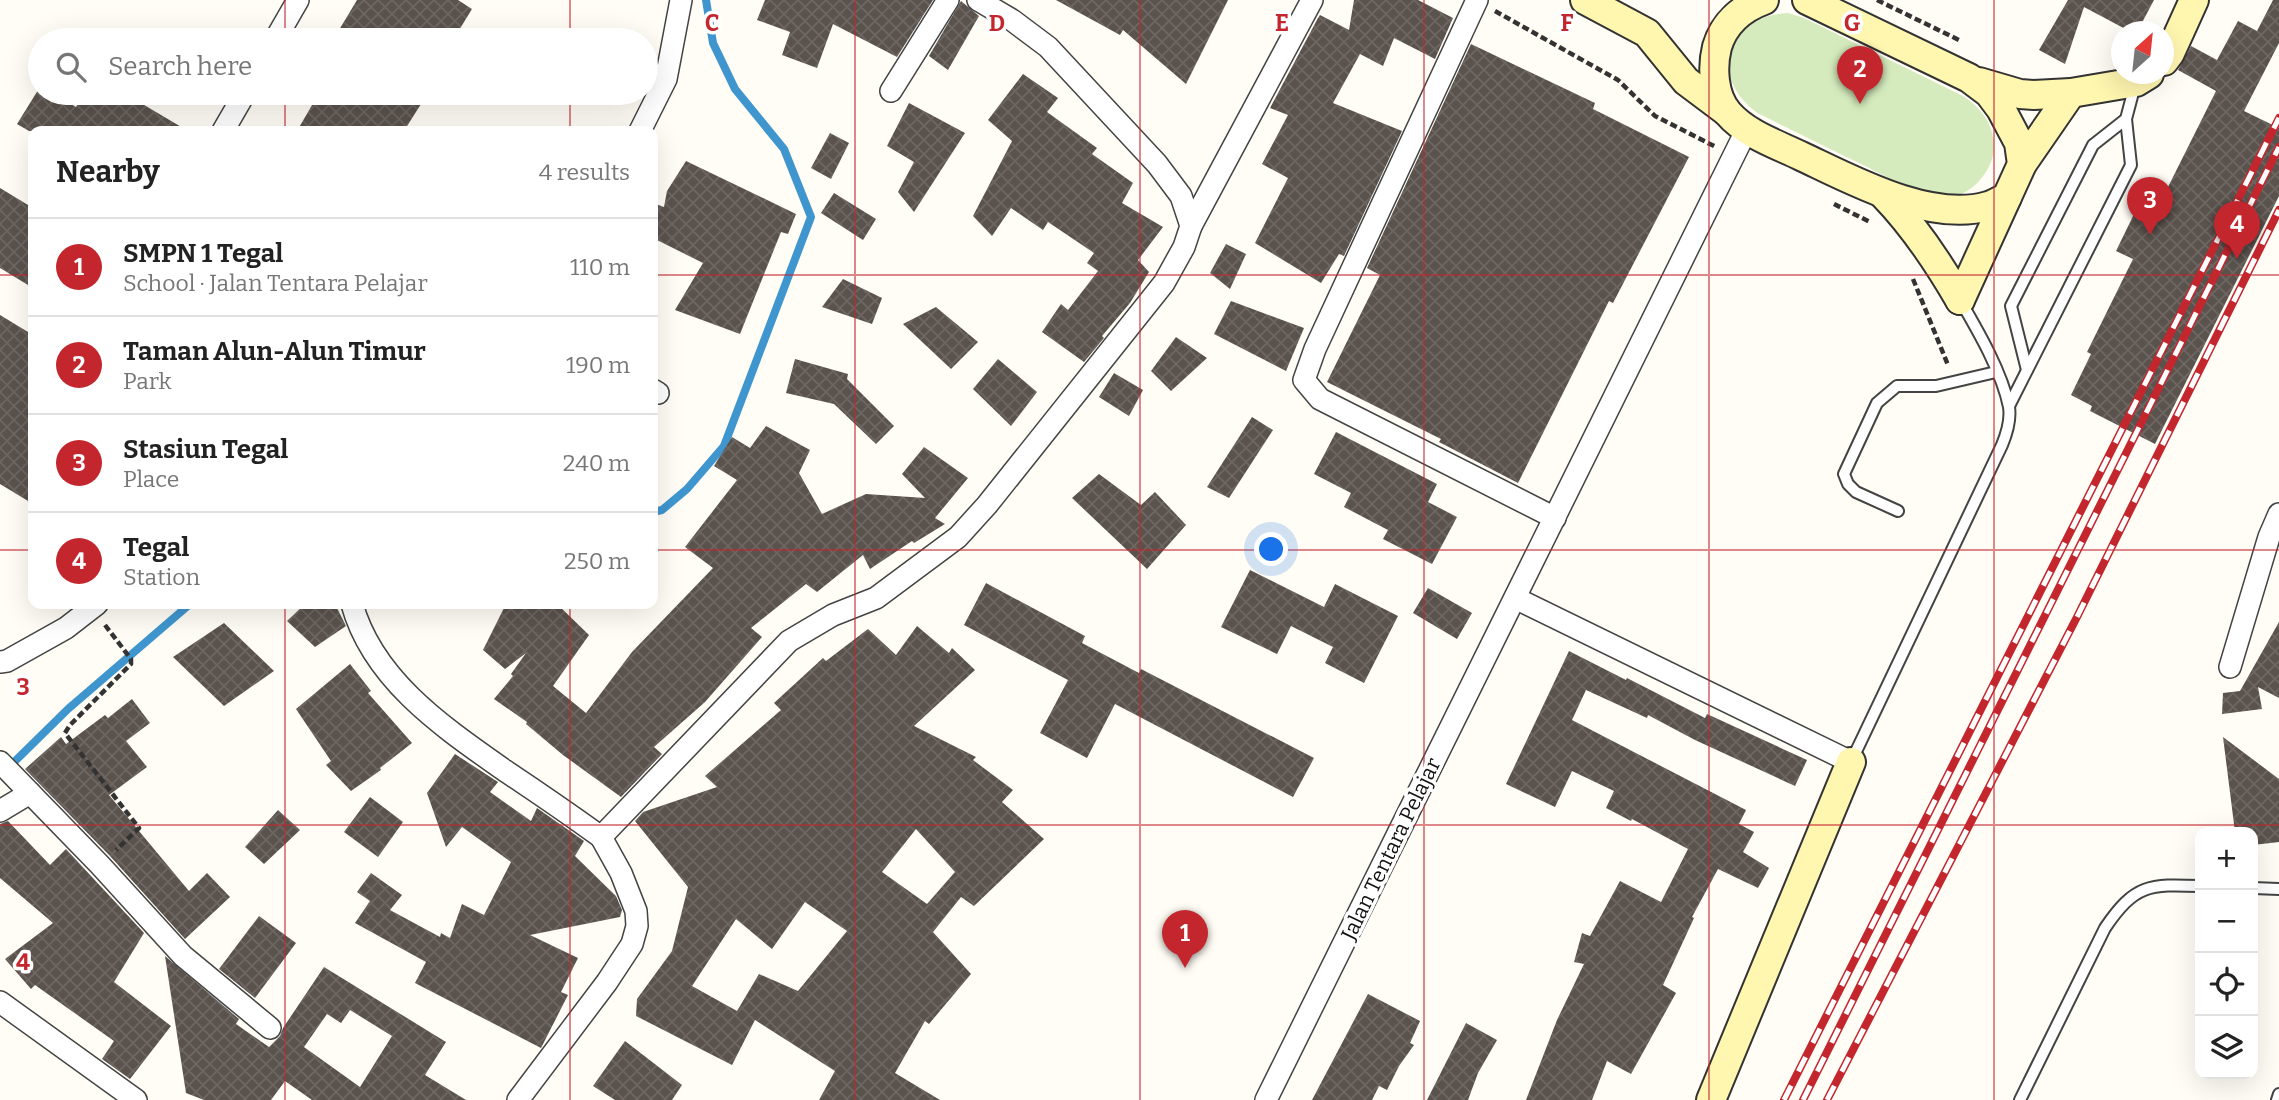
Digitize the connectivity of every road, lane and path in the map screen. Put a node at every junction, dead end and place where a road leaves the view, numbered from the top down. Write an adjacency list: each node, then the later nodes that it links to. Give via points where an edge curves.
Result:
1 (298, 0): 12 (street)
2 (681, 0): 20 (street, via 666,79)
3 (948, 0): 18 (street)
4 (978, 0): 30 (street, via 1048,47 1157,164 1181,196)
5 (1312, 0): 30 (street)
6 (1477, 0): 37 (street, via 1304,380 1320,399)
7 (1585, 0): 24 (street, via 1647,33 1686,81)
8 (1765, 0): 24 (street, via 1733,19 1720,38 1714,60 1715,82)
9 (1807, 0): 15 (street)
10 (1877, 0): 13 (path)
11 (2194, 0): 14 (street)
12 (282, 28)
13 (1963, 42)
14 (2174, 44)
15 (1969, 78): 19 (street, via 2020,94); 27 (street, via 2001,109 2019,144)
16 (2114, 84): 19 (street)
17 (2140, 84): 23 (lane)
18 (891, 91)
19 (2071, 93): 27 (street)
20 (658, 95)
21 (238, 105): 25 (street)
22 (653, 105): 26 (street)
23 (2126, 119): 32 (lane, via 2132,165); 32 (lane, via 2092,145 2011,306)
24 (1737, 120): 28 (street); 37 (street, Jalan Tentara Pelajar)
25 (226, 126)
26 (642, 126)
27 (2022, 164): 29 (street)
28 (1884, 194): 29 (street, via 1961,209 1989,206); 31 (street, via 1931,250)
29 (2007, 197): 31 (street)
30 (1191, 226): 49 (street, via 1164,283 958,537 876,598 833,615 789,642)
31 (1960, 300): 33 (lane)
32 (2027, 370): 34 (lane)
33 (1996, 372): 34 (lane); 35 (lane, via 1936,386 1897,386 1877,403 1844,474 1856,492)
34 (2008, 406): 45 (lane, via 2002,445)
35 (1898, 511)
36 (2279, 514): 38 (street)
37 (1555, 518): 39 (street, Jalan Tentara Pelajar)
38 (2274, 539): 44 (street)
39 (1515, 598): 45 (street); 59 (street, Jalan Tentara Pelajar)
40 (91, 609): 43 (street, via 66,628)
41 (353, 609): 49 (street, via 387,672 418,706)
42 (111, 633): 50 (path, via 131,664 65,733 139,828)
43 (0, 662)
44 (2230, 667)
45 (1851, 762): 60 (street)
46 (7, 770): 47 (street)
47 (30, 793): 48 (street); 50 (street)
48 (0, 811)
49 (601, 837): 58 (street, via 636,911 632,944)
50 (100, 865): 55 (street, via 183,956)
51 (2195, 886): 61 (lane, via 2146,889 2123,903 2105,928)
52 (2258, 888): 53 (lane)
53 (2279, 889)
54 (0, 1002): 57 (street)
55 (270, 1028)
56 (2279, 1094): 62 (lane)
57 (136, 1100)
58 (518, 1100)
59 (1266, 1100)
60 (1711, 1100)
61 (2020, 1100)
62 (2277, 1100)

